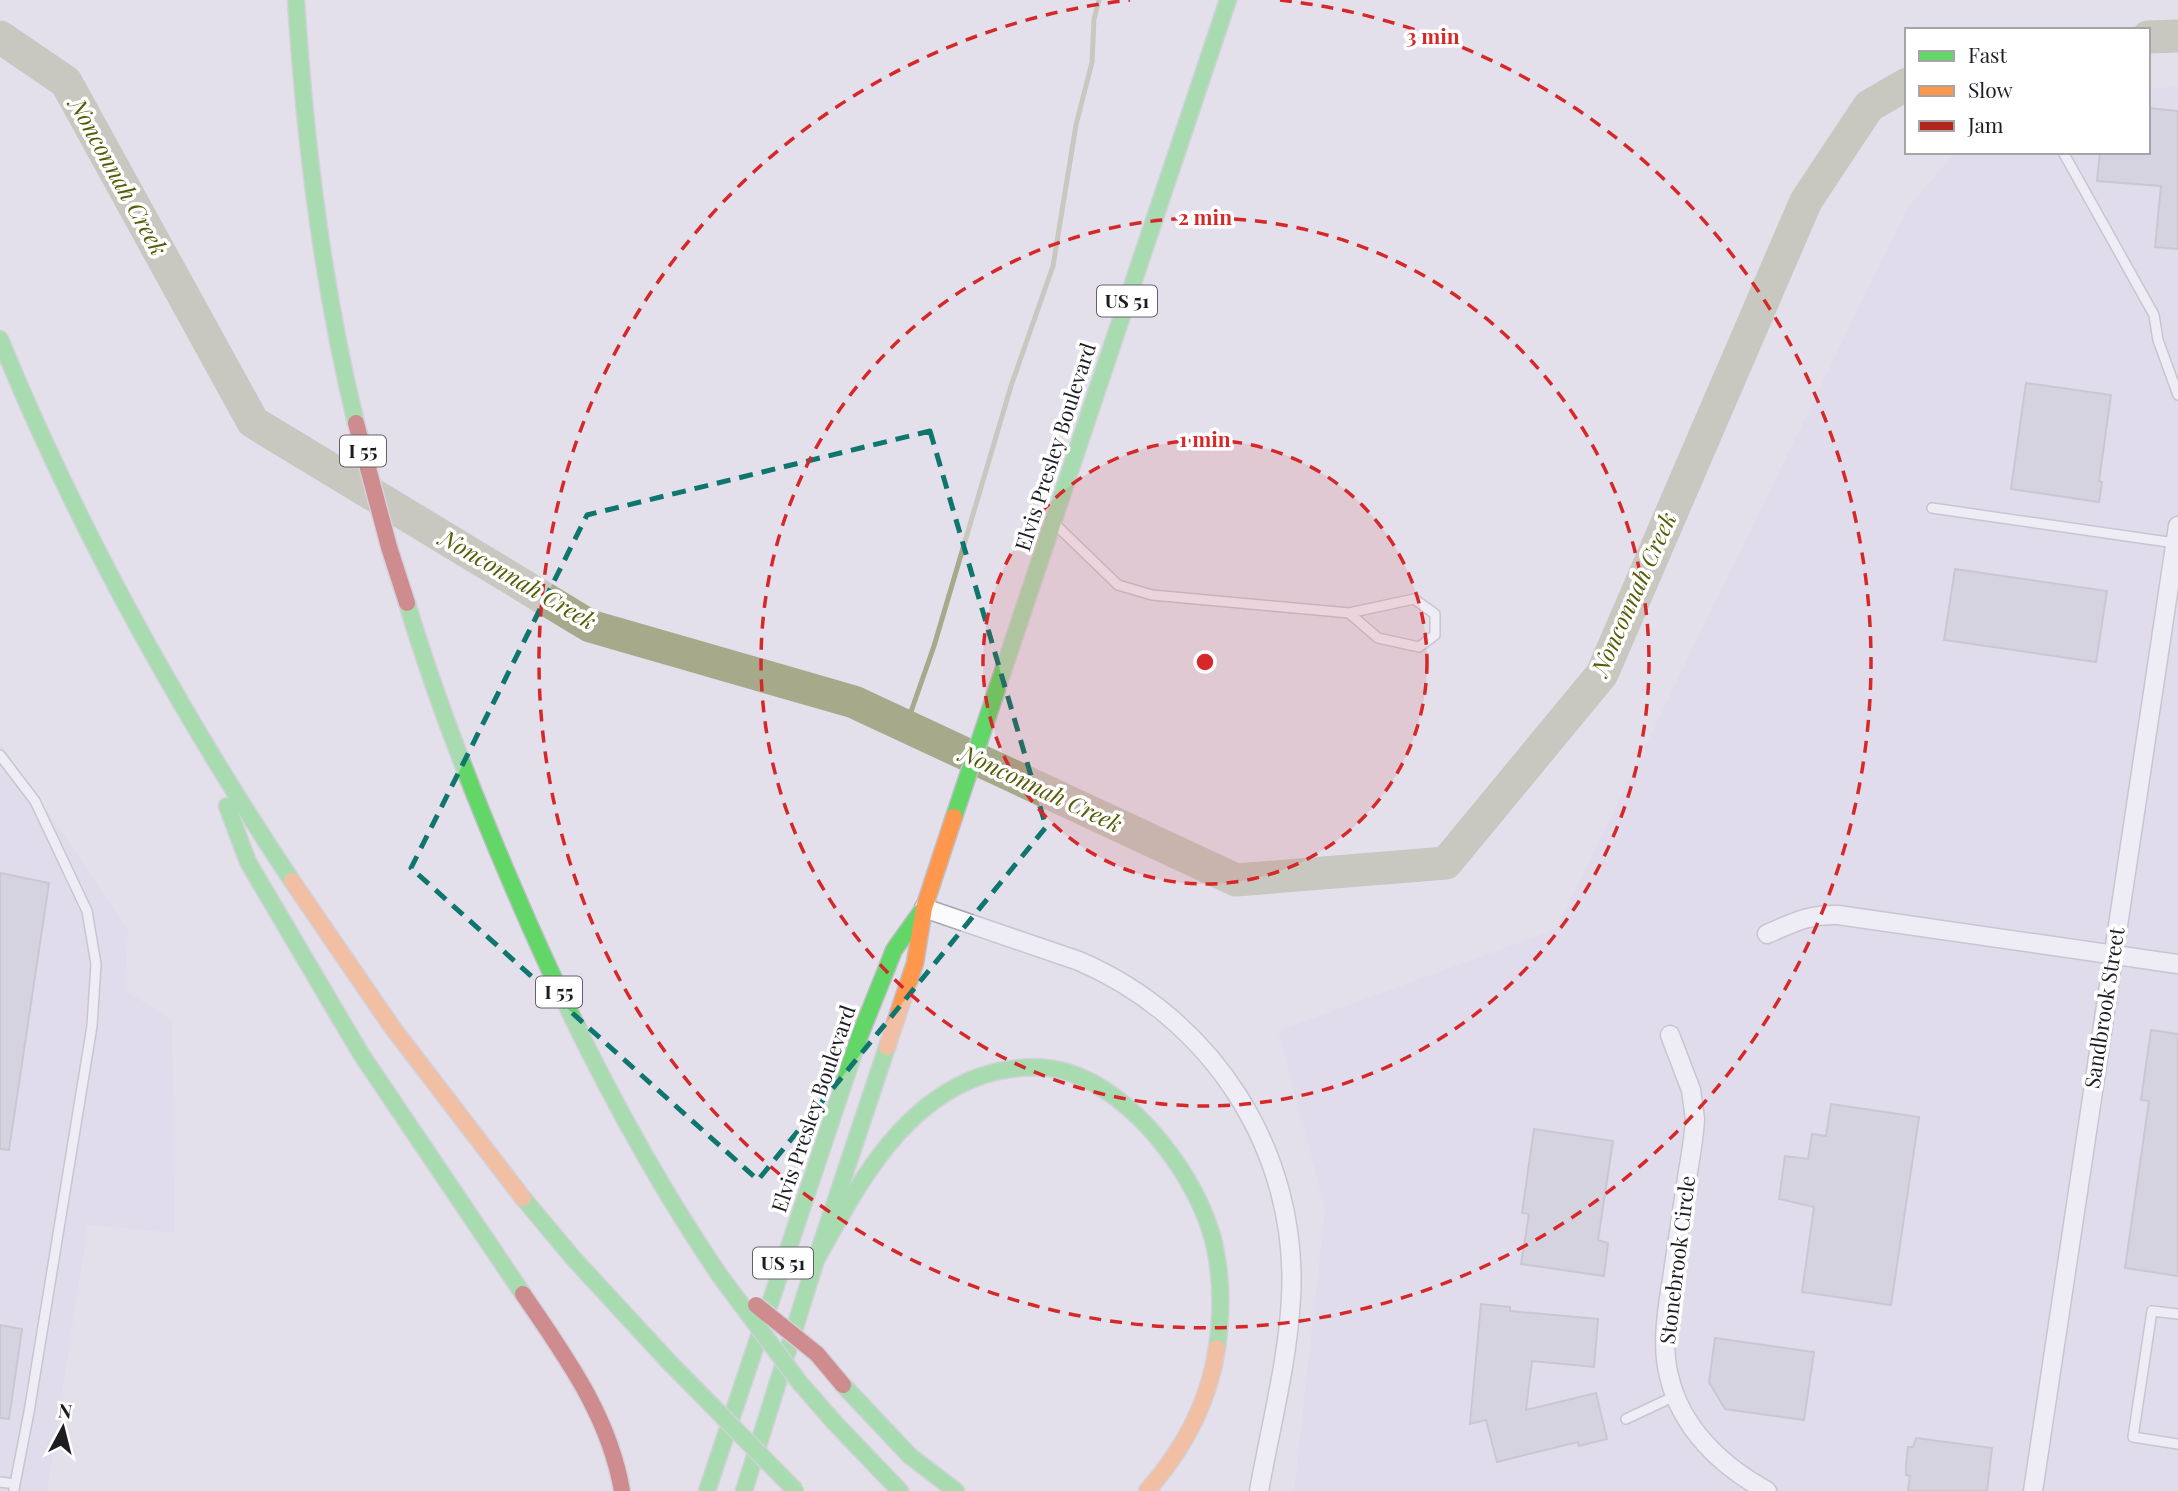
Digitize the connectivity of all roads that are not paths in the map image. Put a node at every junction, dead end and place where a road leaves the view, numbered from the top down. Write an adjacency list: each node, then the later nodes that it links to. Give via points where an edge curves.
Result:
1 (296, 0): 18 (main road, I 55, via 311,178 333,319 380,519 444,717 503,866 596,1068 659,1183)
2 (1228, 0): 7 (main road, Elvis Presley Boulevard / US 51)
3 (2064, 154): 5 (lane, via 2154,315)
4 (0, 339): 10 (main road, via 48,452 130,617)
5 (2178, 395)
6 (1931, 508): 8 (lane)
7 (1053, 522): 9 (lane, via 1118,585 1152,595); 12 (main road, Elvis Presley Boulevard / US 51)
8 (2177, 534): 14 (street, Sandbrook Street)
9 (1349, 613): 9 (lane, via 1378,638 1419,647 1435,635 1435,614 1414,599)
10 (203, 743): 23 (main road, via 248,862 309,968 369,1066 568,1361); 32 (main road, bridge, via 364,989 446,1101 564,1247 669,1363)
11 (0, 755): 27 (lane, via 35,801 61,851 87,911 96,964 92,1026)
12 (924, 908): 17 (main road, Elvis Presley Boulevard / US 51, via 915,963); 20 (main road, Elvis Presley Boulevard / US 51, via 894,950 860,1035); 36 (street, via 1079,961 1129,986 1173,1019 1207,1053 1238,1095 1272,1165 1291,1254 1286,1339)
13 (1767, 934): 14 (street, via 1802,918 1838,915)
14 (2113, 954): 15 (street); 38 (street, Sandbrook Street)
15 (2178, 964)
16 (1670, 1035): 21 (street, Stonebrook Circle, via 1691,1090 1695,1119 1666,1329 1668,1374)
17 (816, 1260): 31 (main road, Elvis Presley Boulevard / US 51); 35 (main road, via 880,1156 919,1113 943,1095 994,1072 1027,1069 1060,1071 1102,1090 1132,1112 1178,1164 1195,1195 1218,1264 1221,1304 1214,1371 1185,1440)
18 (720, 1276): 33 (main road, I 55, bridge, via 800,1383); 34 (main road, bridge, via 817,1354 902,1448)
19 (2178, 1314): 24 (lane, via 2152,1311 2133,1437)
20 (744, 1379): 25 (main road); 30 (main road, Elvis Presley Boulevard / US 51)
21 (1675, 1396): 22 (lane); 37 (street, Stonebrook Circle, via 1704,1443 1727,1465)
22 (1626, 1419)
23 (611, 1442): 28 (main road); 29 (main road)
24 (2178, 1444)
25 (703, 1450)
26 (0, 1482): 27 (lane)
27 (14, 1489)
28 (622, 1491)
29 (637, 1491)
30 (707, 1491)
31 (744, 1491)
32 (796, 1491)
33 (900, 1491)
34 (956, 1491)
35 (1147, 1491)
36 (1259, 1491)
37 (1767, 1491)
38 (2033, 1491)

